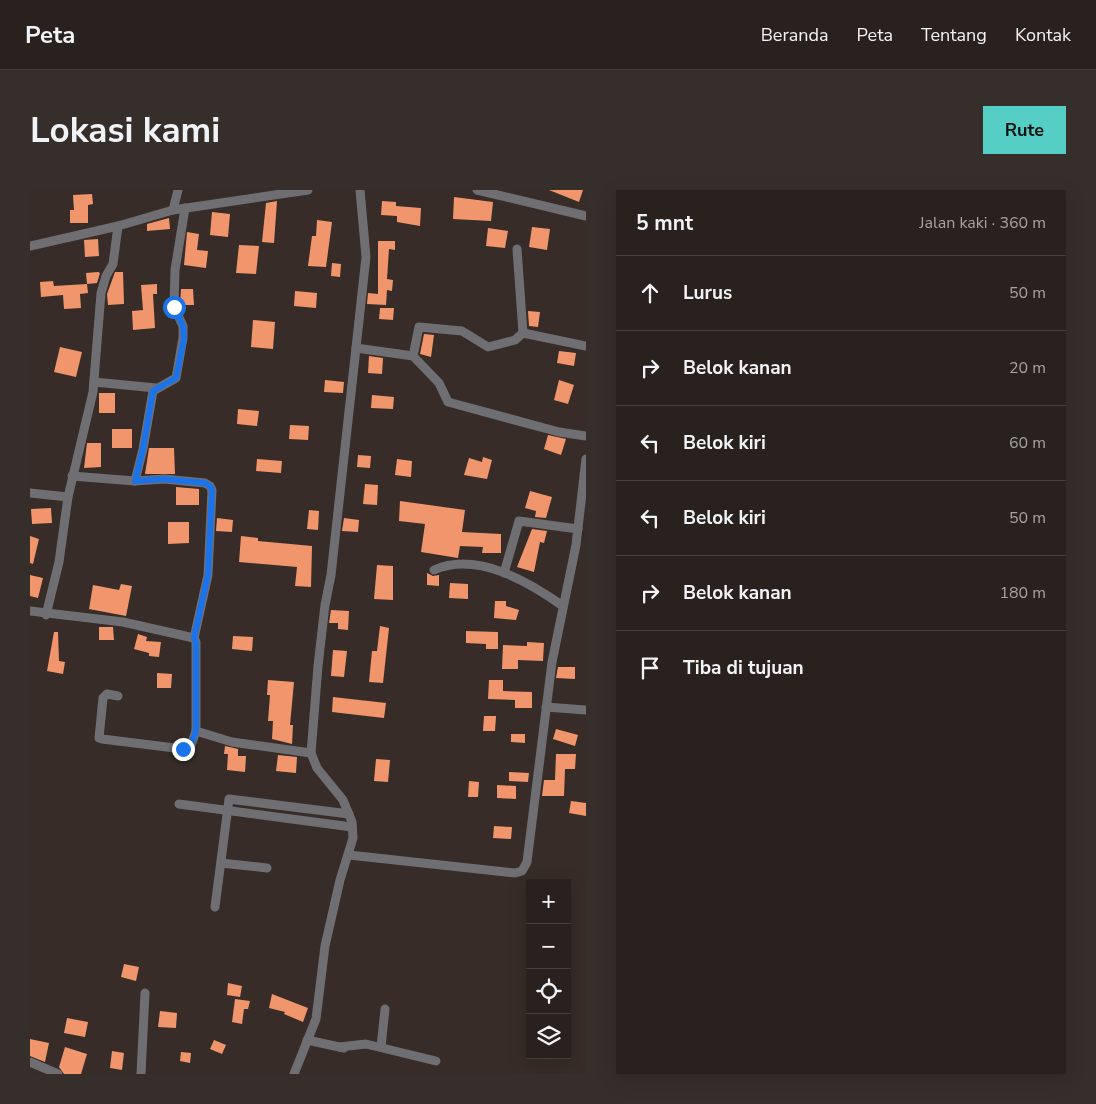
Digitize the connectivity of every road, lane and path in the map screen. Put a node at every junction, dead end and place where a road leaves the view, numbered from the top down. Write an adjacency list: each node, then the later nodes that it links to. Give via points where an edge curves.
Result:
1 (178, 190): 7 (street)
2 (308, 190): 6 (street)
3 (360, 190): 14 (street, via 366,257)
4 (477, 190): 5 (street)
5 (492, 191): 8 (street)
6 (185, 208): 7 (street); 17 (street, via 175,270 174,307 183,326 184,338 176,378)
7 (173, 210): 9 (street)
8 (586, 216)
9 (118, 226): 10 (street); 16 (street, via 113,264 101,294)
10 (30, 246)
11 (517, 249): 12 (street)
12 (523, 333): 13 (street); 15 (street, via 515,340 488,347 462,331 419,327)
13 (586, 346)
14 (356, 348): 15 (street); 35 (street, via 332,575 318,666)
15 (413, 356): 18 (street, via 439,383 448,402 559,432)
16 (94, 382): 17 (street); 20 (street)
17 (156, 388): 21 (street)
18 (586, 436)
19 (586, 458): 24 (street)
20 (72, 476): 21 (street); 23 (street)
21 (135, 481): 30 (street, via 164,479 205,483 212,490 208,575)
22 (30, 493): 23 (street)
23 (68, 497): 29 (street, via 59,562)
24 (578, 530): 26 (street, via 519,521); 27 (street)
25 (434, 570): 26 (street, via 457,564)
26 (504, 573): 27 (street)
27 (563, 606): 32 (street)
28 (30, 611): 29 (street)
29 (46, 615): 30 (street, via 122,622)
30 (194, 638): 34 (street)
31 (118, 696): 34 (street, via 107,694 102,698 99,738 183,749 190,748)
32 (546, 707): 33 (street); 40 (street, via 527,862 522,870 515,873)
33 (586, 710)
34 (196, 731): 35 (street, via 232,742)
35 (311, 754): 38 (street, via 317,768 344,800)
36 (179, 804): 37 (street)
37 (228, 811): 38 (street, via 229,799); 39 (street); 41 (street)
38 (349, 814): 39 (street)
39 (352, 827): 40 (street)
40 (349, 855): 46 (street, via 325,946 316,1020)
41 (221, 862): 42 (street); 43 (street)
42 (267, 868)
43 (215, 907)
44 (145, 993): 53 (street)
45 (385, 1009): 47 (street)
46 (307, 1040): 48 (street); 54 (street)
47 (381, 1046): 48 (street); 50 (street)
48 (339, 1047): 49 (street)
49 (351, 1050)
50 (436, 1061)
51 (30, 1062): 52 (street)
52 (58, 1074)
53 (140, 1074)
54 (294, 1074)

